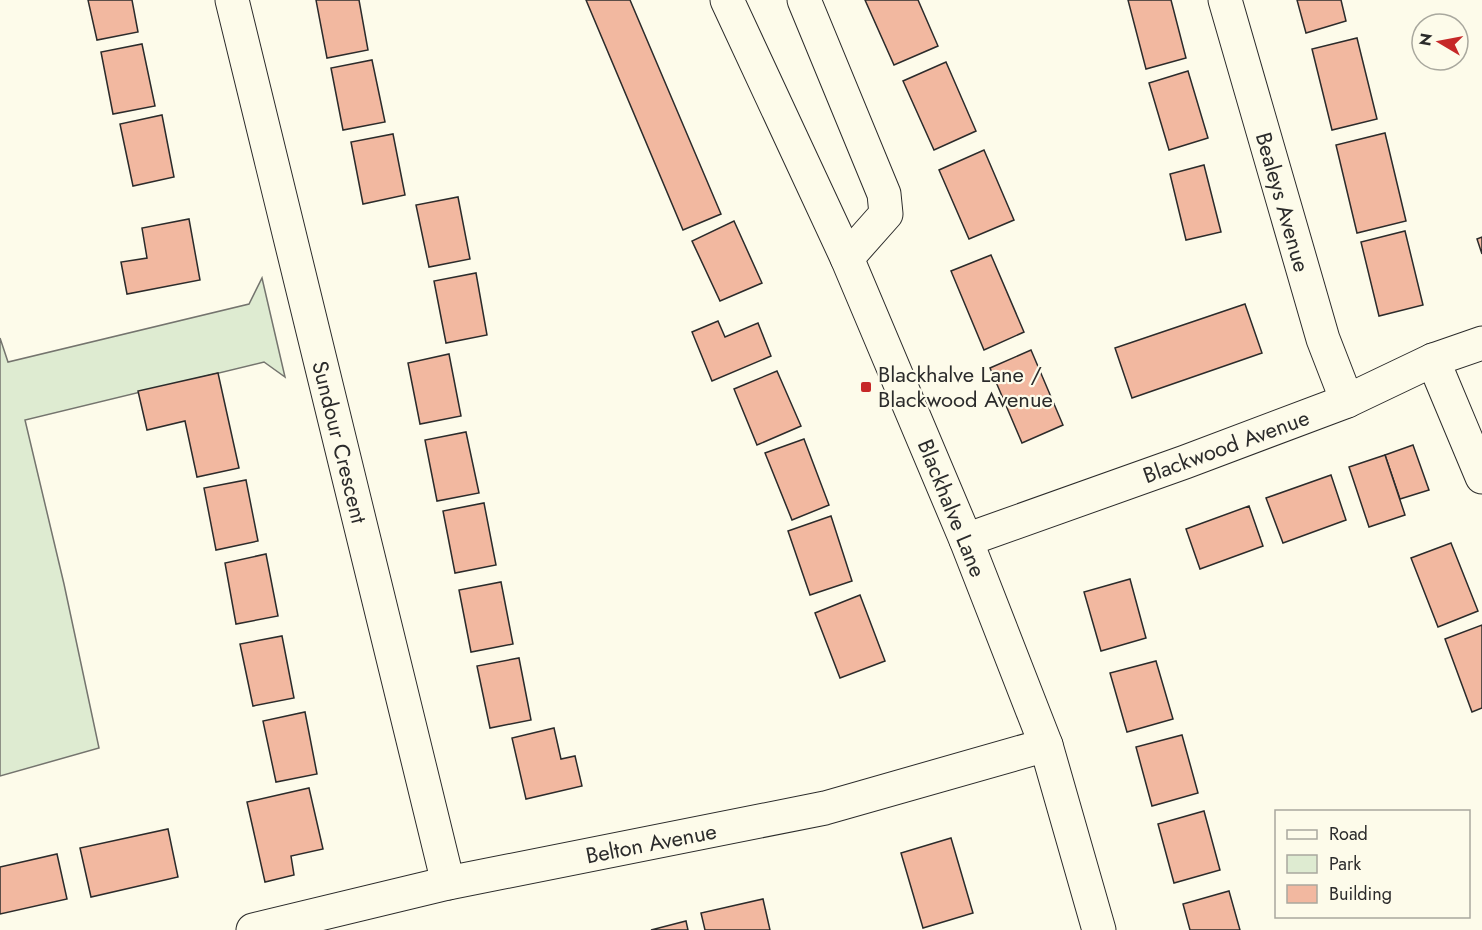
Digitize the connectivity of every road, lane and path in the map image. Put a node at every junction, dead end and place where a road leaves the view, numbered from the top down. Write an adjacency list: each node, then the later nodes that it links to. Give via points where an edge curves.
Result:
1 (232, 0): 12 (street, Sundour Crescent)
2 (727, 0): 5 (street, Blackhalve Lane)
3 (804, 0): 5 (street, via 884,194 886,214)
4 (1225, 0): 8 (street, Bealeys Avenue, via 1323,339)
5 (847, 258): 10 (street, Blackhalve Lane)
6 (1482, 343): 7 (street, Blackwood Avenue)
7 (1433, 360): 8 (street, Blackwood Avenue); 9 (street)
8 (1347, 401): 10 (street, Blackwood Avenue)
9 (1482, 477)
10 (966, 540): 11 (street, Blackhalve Lane)
11 (1046, 745): 12 (street, Belton Avenue, via 825,808); 14 (street, Blackhalve Lane)
12 (448, 883): 13 (street, Belton Avenue)
13 (253, 930)
14 (1099, 930)

